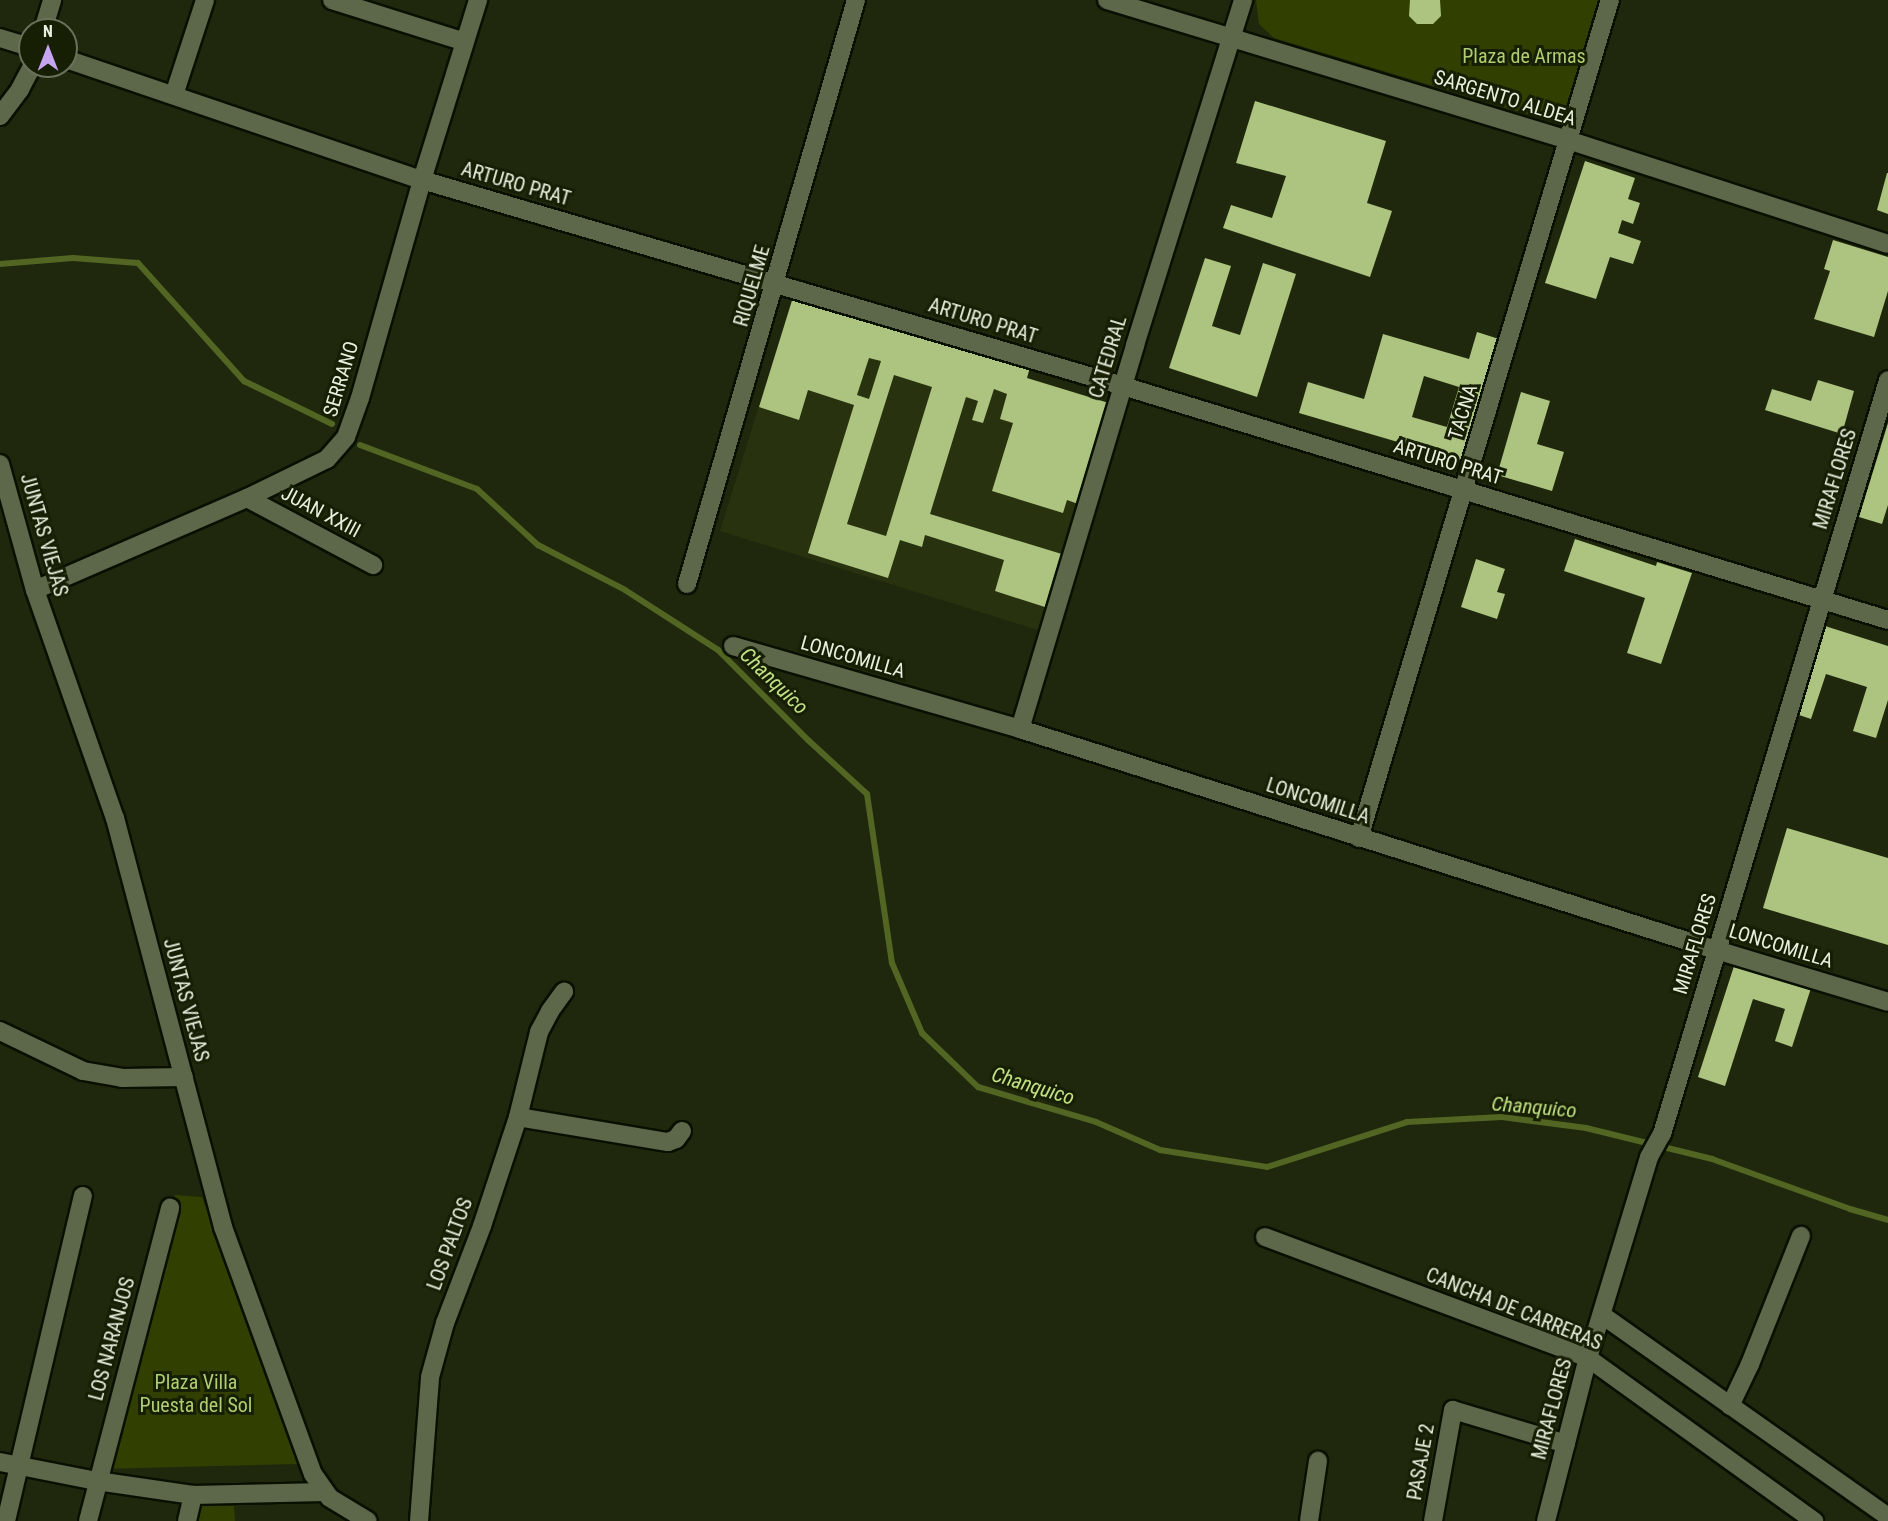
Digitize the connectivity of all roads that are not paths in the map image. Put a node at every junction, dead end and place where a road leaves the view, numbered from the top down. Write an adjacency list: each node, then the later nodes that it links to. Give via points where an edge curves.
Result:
1 (52, 0): 9 (street)
2 (205, 0): 16 (street)
3 (332, 0): 12 (street)
4 (478, 0): 12 (street, SERRANO)
5 (856, 0): 21 (street, RIQUELME)
6 (1107, 0): 10 (street, SARGENTO ALDEA)
7 (1243, 0): 10 (street, CATEDRAL)
8 (1610, 0): 18 (street, TACNA)
9 (47, 18)
10 (1231, 37): 18 (street, SARGENTO ALDEA); 23 (street, CATEDRAL)
11 (0, 38): 13 (street)
12 (465, 42): 19 (street, SERRANO)
13 (18, 43)
14 (78, 63): 16 (street, ARTURO PRAT)
15 (26, 78): 17 (street)
16 (174, 95): 19 (street, ARTURO PRAT)
17 (0, 116)
18 (1568, 140): 20 (street, SARGENTO ALDEA); 25 (street, TACNA)
19 (422, 180): 21 (street, ARTURO PRAT); 26 (street, SERRANO, via 346,437 327,459)
20 (1888, 244)
21 (777, 283): 23 (street, ARTURO PRAT); 28 (street, RIQUELME)
22 (1888, 380): 30 (street, MIRAFLORES)
23 (1123, 386): 25 (street, ARTURO PRAT); 33 (street, CATEDRAL)
24 (0, 464): 29 (street, JUNTAS VIEJAS)
25 (1463, 490): 30 (street, ARTURO PRAT); 34 (street, TACNA)
26 (248, 498): 27 (street, JUAN XXIII); 29 (street, SERRANO)
27 (373, 565)
28 (687, 584)
29 (35, 590): 39 (street, JUNTAS VIEJAS, via 115,818)
30 (1822, 600): 31 (street, ARTURO PRAT); 35 (street, MIRAFLORES)
31 (1888, 620)
32 (734, 646): 33 (street, LONCOMILLA)
33 (1020, 729): 34 (street, LONCOMILLA)
34 (1359, 838): 35 (street, LONCOMILLA)
35 (1717, 951): 37 (street, LONCOMILLA); 46 (street, MIRAFLORES, via 1662,1134 1649,1156)
36 (564, 992): 40 (street, LOS PALTOS, via 539,1032)
37 (1888, 1002)
38 (0, 1031): 39 (street, via 83,1071 122,1078)
39 (183, 1077): 54 (street, JUNTAS VIEJAS, via 224,1227 312,1474)
40 (518, 1117): 41 (street, via 668,1142); 61 (street, LOS PALTOS, via 445,1323 430,1377)
41 (682, 1131)
42 (83, 1196): 52 (street)
43 (170, 1208): 53 (street, LOS NARANJOS)
44 (1801, 1236): 48 (street)
45 (1265, 1238): 47 (street, CANCHA DE CARRERAS)
46 (1602, 1315): 47 (street, MIRAFLORES); 48 (street, CANCHA DE CARRERAS)
47 (1588, 1358): 49 (street, MIRAFLORES); 65 (street, CANCHA DE CARRERAS)
48 (1730, 1406): 56 (street, CANCHA DE CARRERAS)
49 (1566, 1444): 63 (street, PASAJE 2, via 1453,1410); 64 (street, MIRAFLORES)
50 (1318, 1461): 62 (street)
51 (0, 1462): 52 (street)
52 (19, 1466): 53 (street); 57 (street)
53 (97, 1481): 55 (street); 58 (street, LOS NARANJOS)
54 (324, 1492): 55 (street); 60 (street, JUNTAS VIEJAS)
55 (194, 1495): 59 (street)
56 (1888, 1518)
57 (6, 1521)
58 (88, 1521)
59 (187, 1521)
60 (368, 1521)
61 (419, 1521)
62 (1309, 1521)
63 (1433, 1521)
64 (1546, 1521)
65 (1814, 1521)

